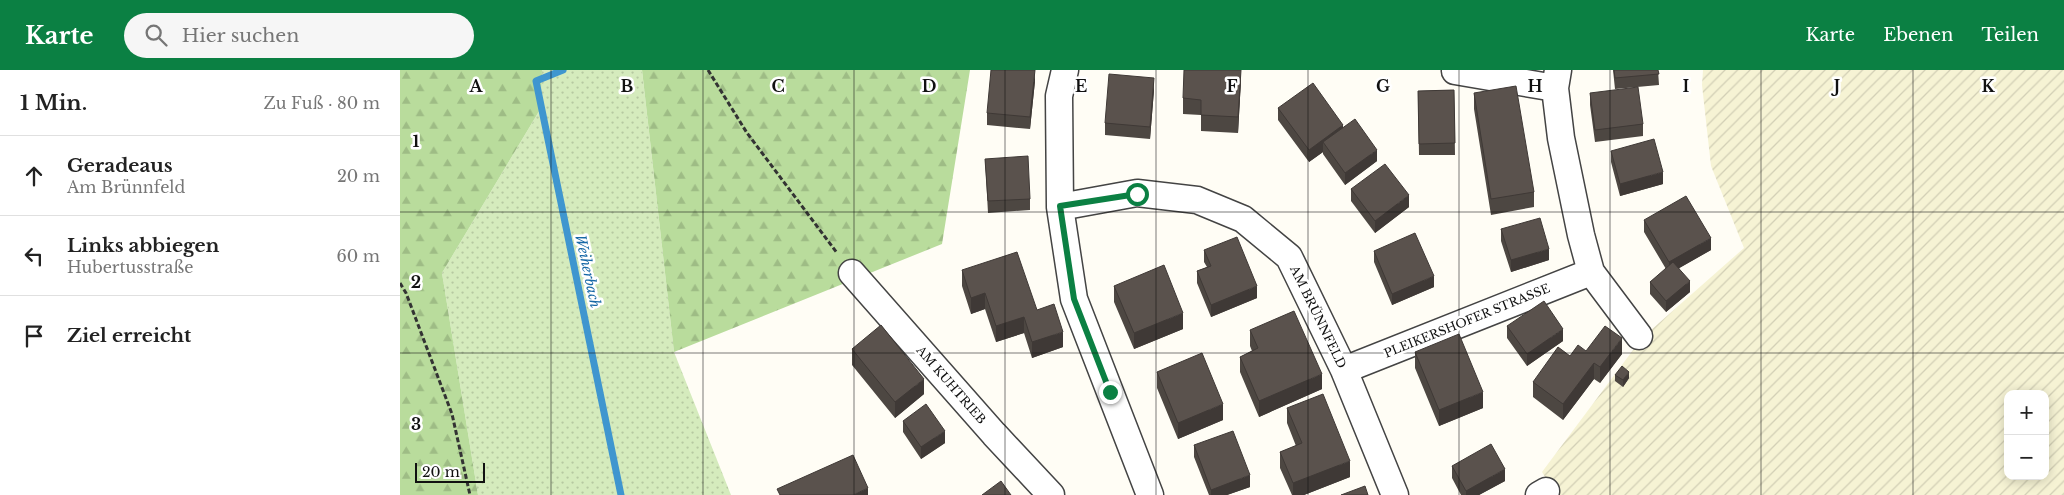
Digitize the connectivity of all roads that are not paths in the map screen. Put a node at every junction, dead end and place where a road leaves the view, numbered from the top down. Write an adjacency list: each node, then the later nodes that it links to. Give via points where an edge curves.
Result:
1 (1065, 70): 4 (street, via 1059,96)
2 (1455, 71): 3 (street)
3 (1556, 79): 5 (street, via 1561,138)
4 (1060, 206): 8 (street, AM BRÜNNFELD, via 1137,194 1197,200 1243,219 1289,257); 10 (street, via 1074,299)
5 (1591, 272): 7 (street); 8 (street, PLEIKERSHOFER STRASSE)
6 (852, 273): 9 (street, AM KUHTRIEB)
7 (1639, 336)
8 (1344, 370): 11 (street, AM BRÜNNFELD)
9 (1051, 495)
10 (1150, 495)
11 (1395, 495)

